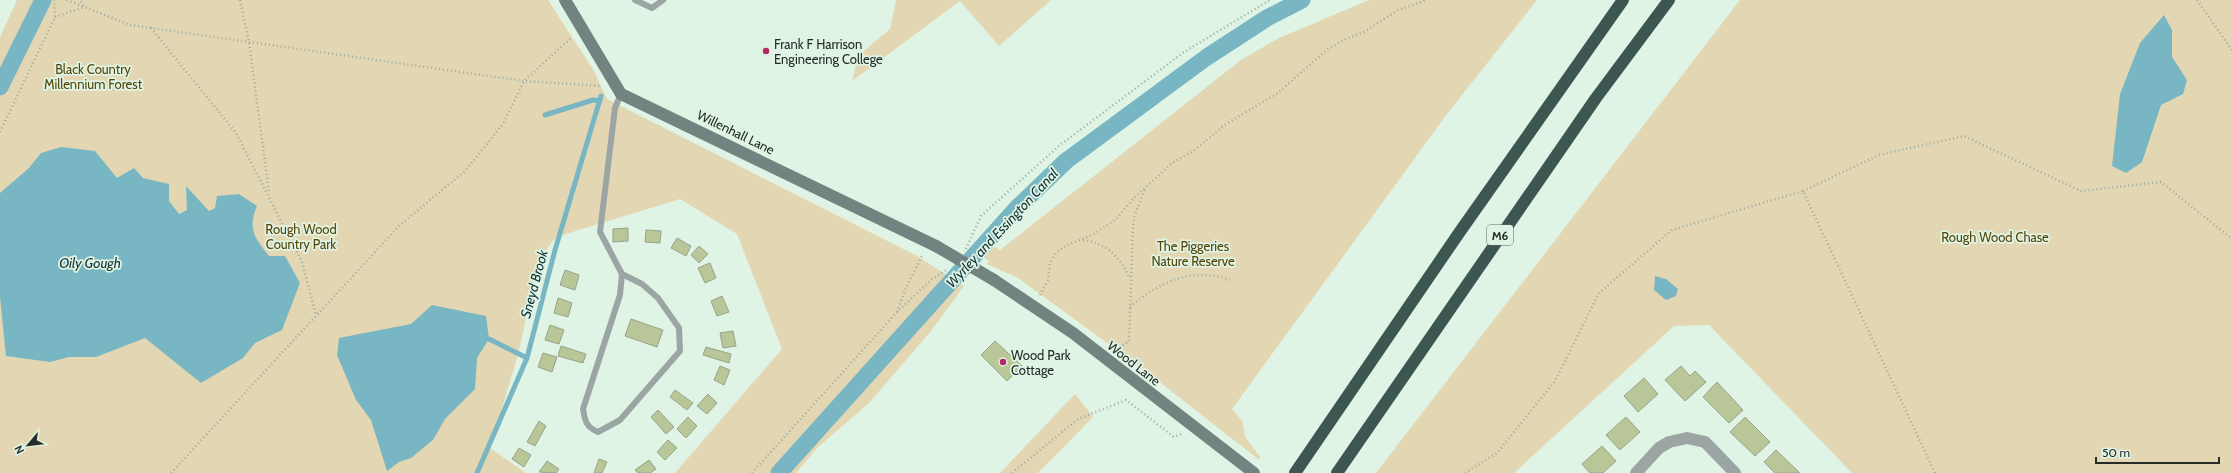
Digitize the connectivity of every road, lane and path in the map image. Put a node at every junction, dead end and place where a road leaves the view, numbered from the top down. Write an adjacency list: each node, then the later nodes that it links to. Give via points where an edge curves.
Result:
1 (54, 0): 14 (path)
2 (67, 0): 13 (path)
3 (80, 0): 13 (path)
4 (240, 0): 17 (path)
5 (565, 0): 15 (street)
6 (635, 0): 7 (lane, via 652,8)
7 (663, 0)
8 (1270, 0): 28 (path, via 1184,52 1060,145 981,216)
9 (1427, 0): 22 (path, via 1398,10 1364,32 1346,38 1328,49 1278,93 1226,124 1192,152 1172,163)
10 (1623, 0): 40 (highway, M6)
11 (1669, 0): 45 (highway, M6, via 1592,104)
12 (2197, 0): 18 (path)
13 (84, 7): 14 (path); 16 (path, via 130,25)
14 (55, 17): 21 (path)
15 (582, 27): 19 (path); 20 (street)
16 (151, 28): 17 (path); 24 (path, via 236,133)
17 (249, 42): 19 (path); 24 (path)
18 (2232, 50)
19 (524, 81): 20 (path); 37 (path, via 503,124 465,171 400,225)
20 (619, 91): 27 (street, Willenhall Lane); 30 (lane, via 600,232)
21 (0, 132)
22 (1145, 188): 26 (path, via 1116,219); 32 (path, via 1134,217)
23 (1803, 191): 25 (path, via 1879,155 1964,136 2082,191 2161,182); 46 (path, via 1672,230 1599,293 1555,381 1497,453); 49 (path)
24 (269, 197): 37 (path, via 302,262)
25 (2232, 239)
26 (1082, 240): 32 (path, via 1104,246 1124,266); 34 (path, via 1065,246 1056,253 1050,263 1046,285)
27 (933, 244): 31 (street, Willenhall Lane, bridge); 36 (path, via 919,260)
28 (964, 251)
29 (950, 266): 36 (path)
30 (622, 274): 30 (lane, via 620,294 583,409 585,423 598,432 620,420 680,351 679,328 658,298 642,284)
31 (994, 280): 34 (street, Wood Lane)
32 (1131, 280): 35 (path)
33 (1233, 281): 35 (path, via 1209,274 1170,281 1149,292)
34 (1032, 305): 38 (street, Wood Lane)
35 (1130, 307): 38 (path, via 1129,341)
36 (897, 312): 42 (path)
37 (316, 316): 41 (path)
38 (1108, 360): 39 (street, Wood Lane)
39 (1197, 429): 43 (path, via 1174,437 1126,400 1078,419); 44 (street, Wood Lane)
40 (1296, 471)
41 (171, 473)
42 (752, 473)
43 (1012, 473)
44 (1254, 473)
45 (1337, 473)
46 (1465, 473)
47 (1636, 473): 48 (street, via 1659,448 1687,438 1705,442)
48 (1735, 473)
49 (1935, 473)

